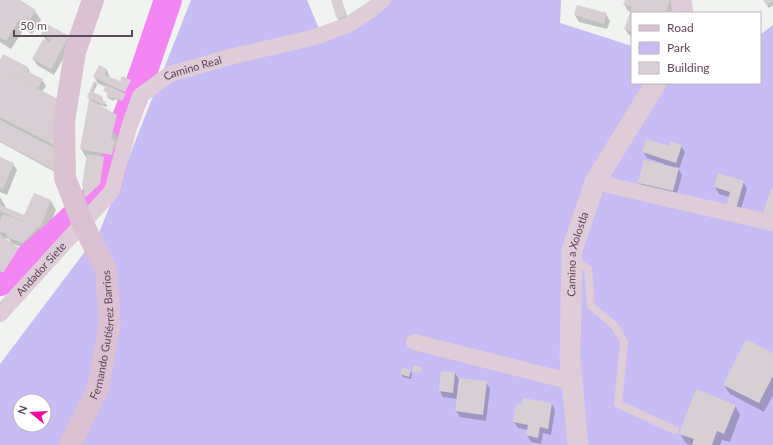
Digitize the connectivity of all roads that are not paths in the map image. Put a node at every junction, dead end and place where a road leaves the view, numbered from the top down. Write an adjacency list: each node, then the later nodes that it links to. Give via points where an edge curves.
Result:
1 (93, 0): 7 (main road, Fernando Gutiérrez Barrios, via 75,52 64,122 65,178)
2 (383, 0): 7 (street, Camino Real, via 348,25 314,37 170,74 140,96 112,191)
3 (682, 0): 4 (street)
4 (683, 12)
5 (655, 84): 6 (street, Camino a Xolostla)
6 (595, 182): 8 (street); 9 (street, Camino a Xolostla, via 572,250)
7 (78, 210): 10 (street, Andador Siete); 15 (main road, Fernando Gutiérrez Barrios, via 106,270 110,322 98,388)
8 (773, 223)
9 (572, 259): 12 (street, Camino a Xolostla); 13 (lane, via 588,269 591,306 614,326 624,342 618,404)
10 (0, 314)
11 (414, 342): 12 (street)
12 (572, 382): 14 (street, Camino a Xolostla)
13 (675, 430)
14 (580, 444)
15 (70, 445)

